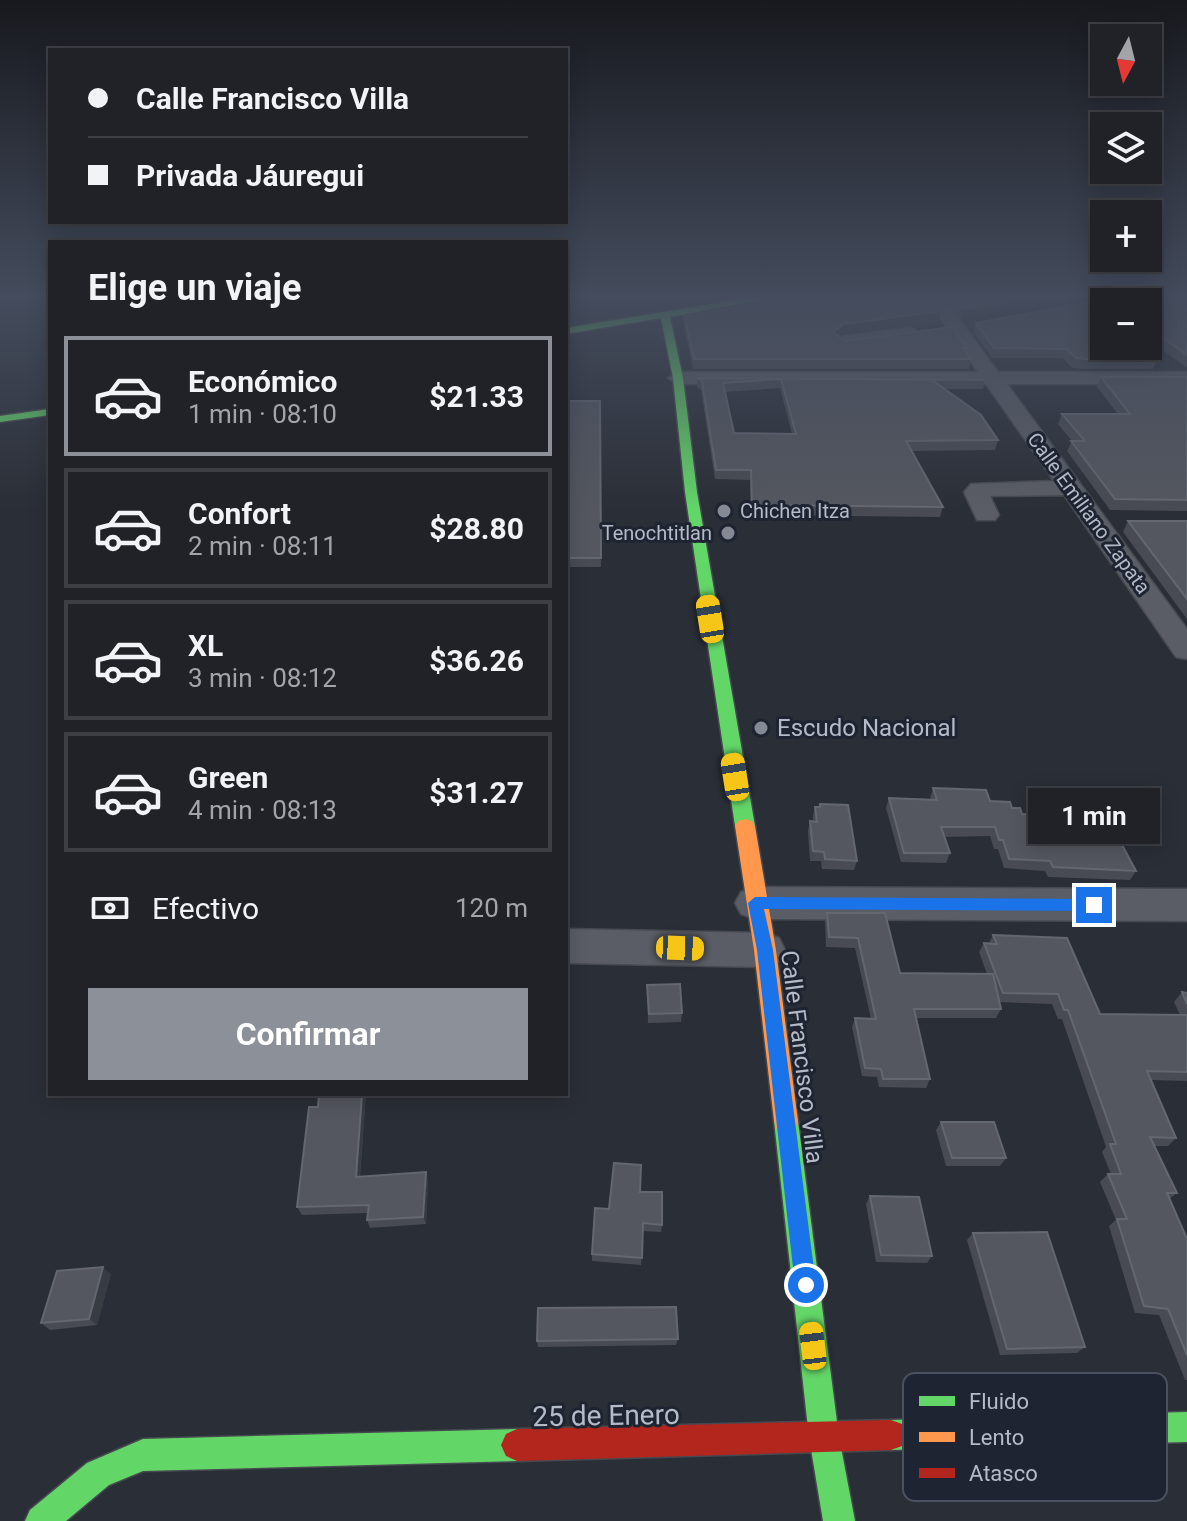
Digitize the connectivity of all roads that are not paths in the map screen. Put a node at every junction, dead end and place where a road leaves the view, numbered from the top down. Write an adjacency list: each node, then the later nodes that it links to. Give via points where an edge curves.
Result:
1 (677, 369): 3 (street, Calle Francisco Villa)
2 (988, 369): 4 (street, Calle Emiliano Zapata)
3 (678, 378): 4 (street); 17 (street, Calle Francisco Villa)
4 (993, 378): 5 (street); 10 (street, Calle Emiliano Zapata)
5 (1183, 378)
6 (48, 394): 7 (street)
7 (0, 401)
8 (48, 412): 9 (street)
9 (0, 419)
10 (1072, 488): 11 (street, via 980,489 976,492); 12 (street, Calle Emiliano Zapata)
11 (986, 515)
12 (1096, 521): 13 (street); 14 (street, Calle Emiliano Zapata)
13 (1126, 521)
14 (1157, 607): 15 (street); 16 (street, Calle Emiliano Zapata)
15 (1187, 607)
16 (1187, 650)
17 (755, 903): 18 (street); 20 (street, Calle Francisco Villa)
18 (1187, 905)
19 (568, 946): 20 (street)
20 (765, 950): 24 (street, Calle Francisco Villa)
21 (1187, 1427): 22 (street, 25 de Enero)
22 (1167, 1428)
23 (903, 1435): 24 (street, 25 de Enero)
24 (824, 1437): 25 (street, 25 de Enero, via 143,1455 98,1474); 26 (street, Calle Francisco Villa)
25 (44, 1518)
26 (839, 1521)

